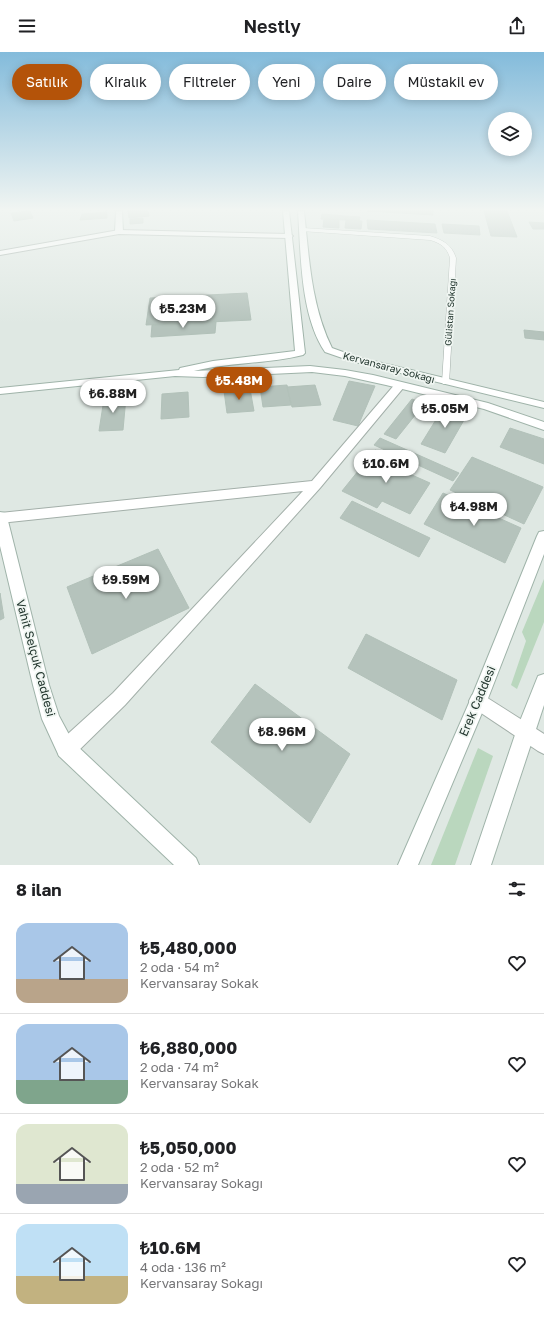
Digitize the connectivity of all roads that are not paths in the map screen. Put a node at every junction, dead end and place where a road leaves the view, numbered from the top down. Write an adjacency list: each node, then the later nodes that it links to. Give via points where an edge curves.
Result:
1 (22, 249): 5 (street)
2 (290, 249): 7 (street)
3 (306, 249): 6 (street, via 315,319)
4 (449, 249): 10 (lane, Gülistan Sokağı, via 453,258)
5 (0, 253)
6 (328, 350): 7 (street, Kervansaray Sokağı, via 313,348); 8 (street, Kervansaray Sokağı, via 336,356 337,363 329,368); 10 (street, Kervansaray Sokağı)
7 (300, 353): 8 (street, via 301,364); 9 (street, Kervansaray Sokağı, via 208,364)
8 (313, 369): 9 (street, via 211,374); 11 (street, Kervansaray Sokağı, via 352,374)
9 (175, 372): 12 (street)
10 (446, 382): 13 (street, Kervansaray Sokağı)
11 (400, 385): 14 (street, Kervansaray Sokağı, via 500,410); 15 (street)
12 (0, 391)
13 (544, 405)
14 (544, 426)
15 (316, 485): 16 (street); 22 (street, via 119,699)
16 (0, 518): 22 (street, Vahit Selçuk Caddesi, via 41,685 52,719)
17 (544, 536): 19 (street, Erek Caddesi)
18 (544, 682): 20 (street)
19 (478, 701): 20 (street); 24 (street, Erek Caddesi)
20 (525, 732): 21 (street); 25 (street)
21 (544, 745)
22 (66, 749): 23 (street, Vahit Selçuk Caddesi)
23 (189, 865)
24 (408, 865)
25 (481, 865)

